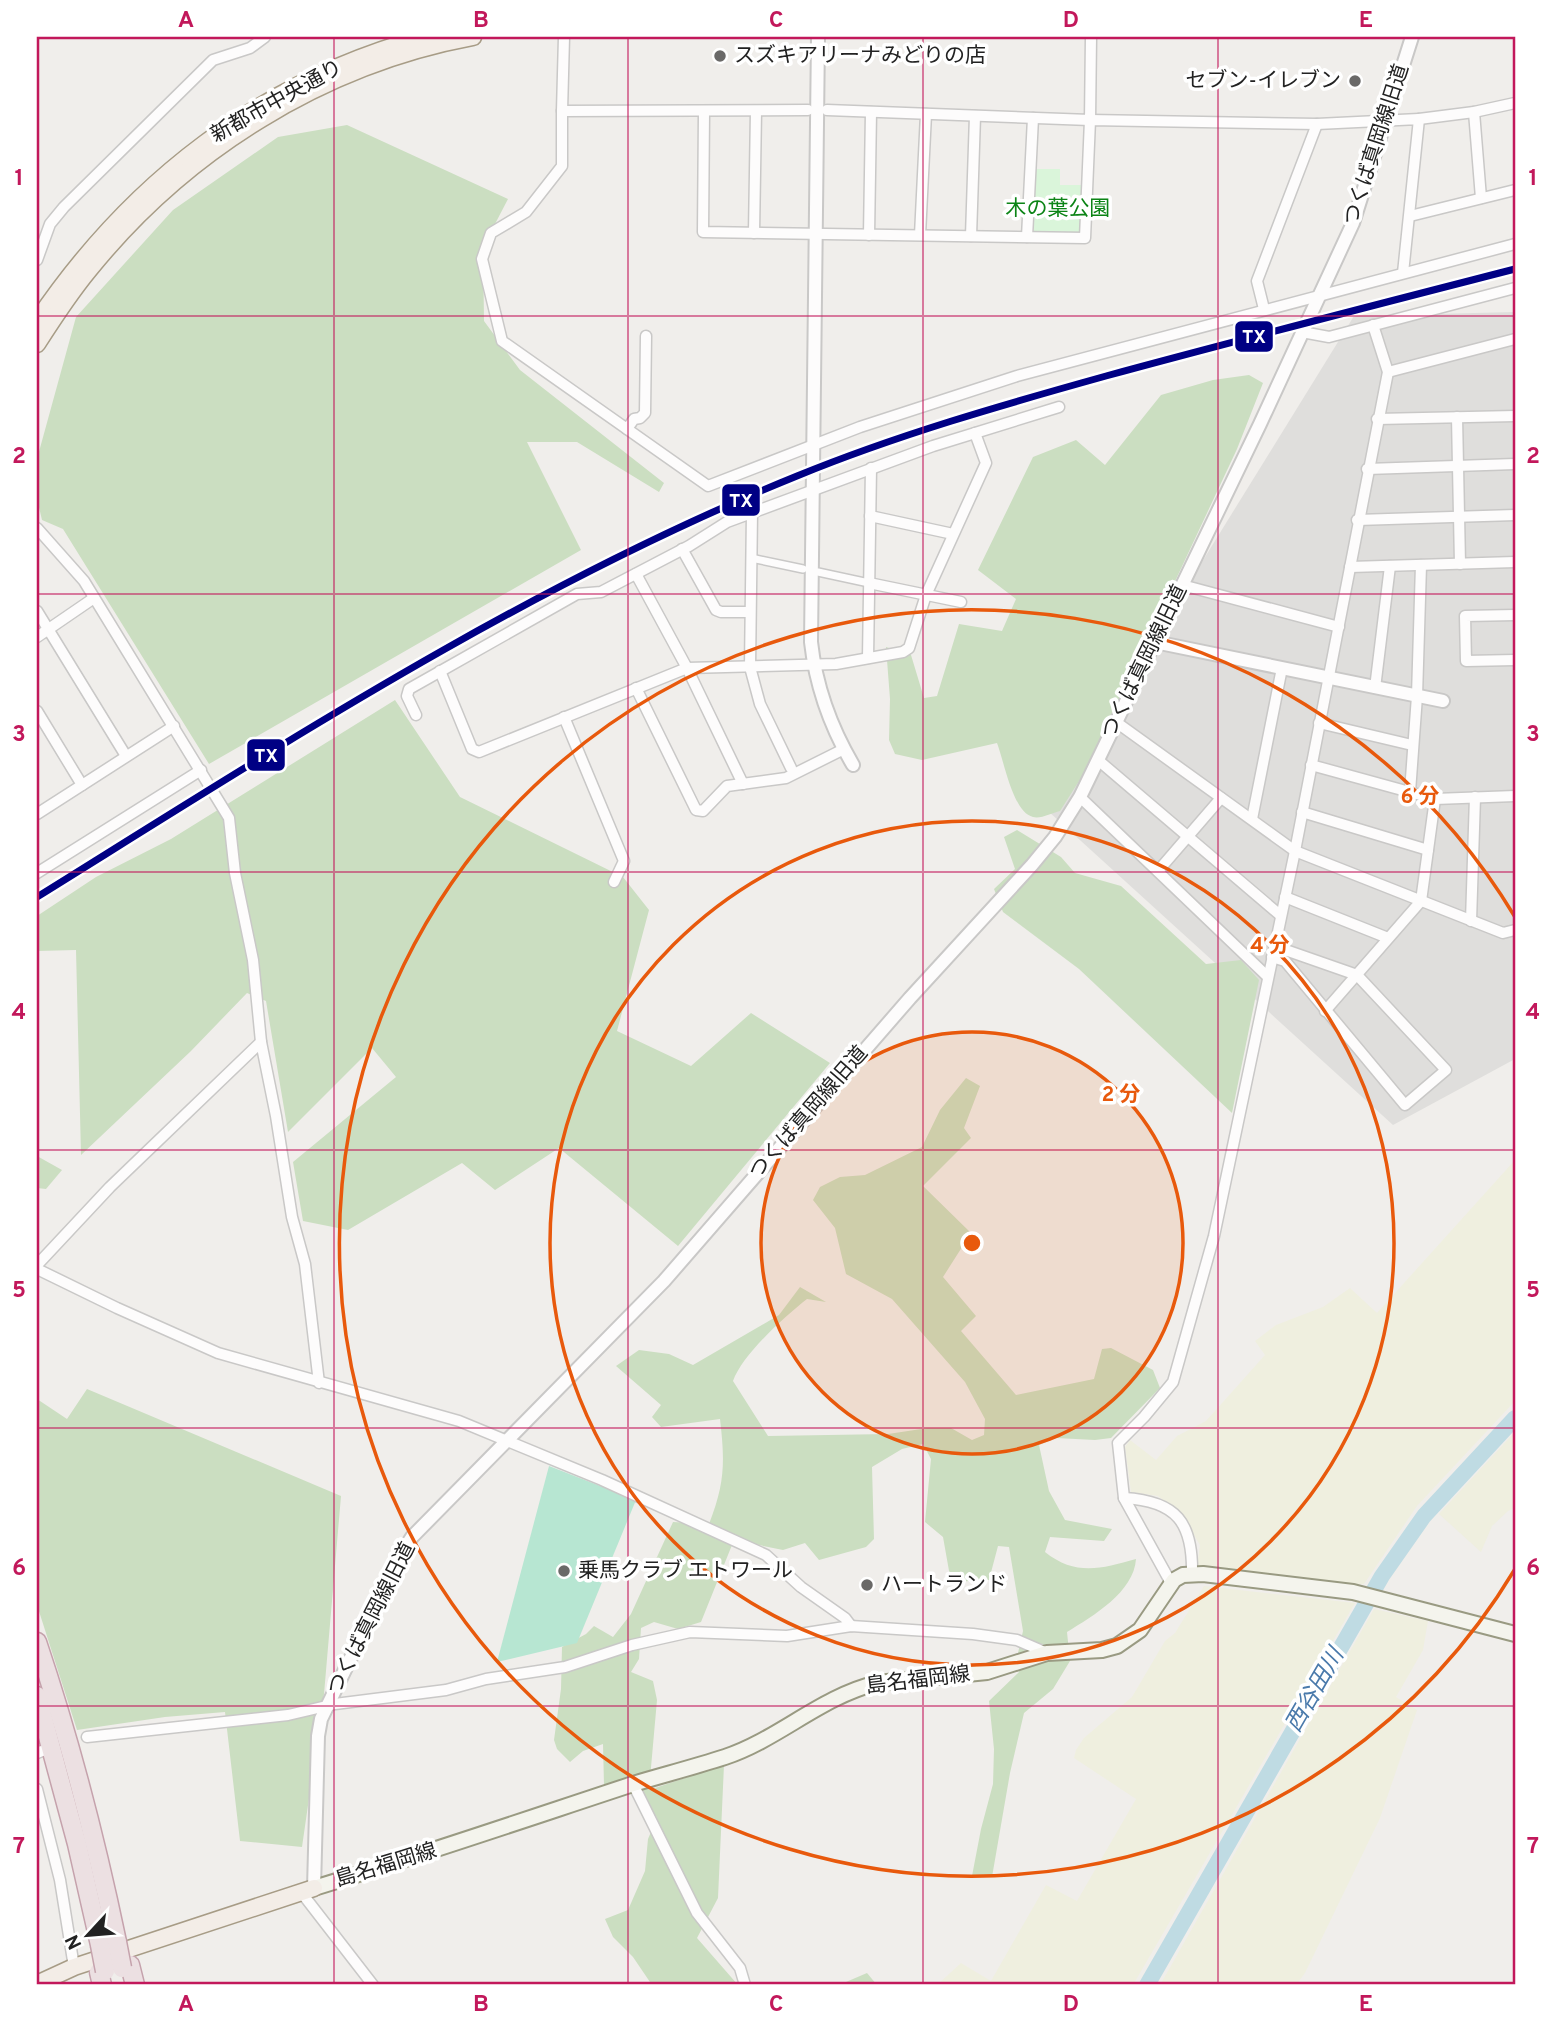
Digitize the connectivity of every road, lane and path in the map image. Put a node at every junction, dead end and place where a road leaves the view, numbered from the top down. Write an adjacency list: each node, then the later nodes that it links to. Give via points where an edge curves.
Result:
1 (265, 37): 33 (street, via 250,48 213,60 57,215)
2 (473, 37): 7 (main road, 新都市中央通り, via 446,43)
3 (564, 37): 11 (street)
4 (818, 37): 27 (street)
5 (1091, 37): 20 (street)
6 (1412, 37): 21 (street, つくば真岡線旧道)
7 (418, 42): 38 (main road, 新都市中央通り, via 319,75 209,138 111,226); 43 (main road, 新都市中央通り, via 324,85 205,156 121,233)
8 (1515, 103): 14 (street)
9 (808, 110): 13 (street)
10 (827, 110): 15 (street)
11 (562, 111): 12 (street); 49 (street, via 562,166 526,212 491,233 482,259 502,341)
12 (704, 111): 13 (street); 26 (street, via 703,232)
13 (756, 111): 26 (street)
14 (1474, 111): 19 (street); 24 (street)
15 (871, 112): 16 (street); 28 (street)
16 (926, 114): 17 (street); 29 (street)
17 (975, 116): 18 (street); 30 (street)
18 (1033, 118): 20 (street); 31 (street)
19 (1419, 119): 21 (street); 25 (street)
20 (1090, 120): 22 (street); 31 (street, via 1085,238)
21 (1386, 122): 22 (street); 36 (street, つくば真岡線旧道, via 1353,223)
22 (1317, 124): 37 (street, via 1257,281)
23 (1515, 190): 24 (street)
24 (1481, 198): 25 (street)
25 (1410, 216): 34 (street)
26 (754, 233): 27 (street)
27 (814, 234): 28 (street); 51 (street)
28 (869, 235): 29 (street)
29 (920, 235): 30 (street)
30 (971, 236): 31 (street)
31 (1027, 237)
32 (1515, 244): 34 (street)
33 (37, 260)
34 (1404, 273): 36 (street)
35 (1515, 288): 39 (street)
36 (1320, 294): 37 (street); 40 (street, つくば真岡線旧道)
37 (1264, 309): 51 (street, via 1017,376)
38 (37, 321)
39 (1373, 325): 40 (street, via 1329,337); 44 (street)
40 (1302, 332): 75 (street, つくば真岡線旧道)
41 (646, 336): 49 (street, via 645,413)
42 (1515, 340): 44 (street)
43 (37, 344)
44 (1388, 372): 48 (street)
45 (1059, 407): 50 (street)
46 (1515, 416): 47 (street)
47 (1457, 417): 48 (street); 53 (street)
48 (1377, 419): 55 (street)
49 (627, 429): 51 (street, via 708,486)
50 (975, 433): 54 (street); 63 (street, via 986,463)
51 (812, 445): 56 (street)
52 (1515, 464): 53 (street)
53 (1458, 466): 55 (street); 60 (street)
54 (871, 468): 56 (street); 59 (street)
55 (1367, 469): 61 (street)
56 (811, 491): 57 (street); 88 (street)
57 (752, 512): 64 (street); 65 (street)
58 (1515, 515): 60 (street)
59 (870, 516): 63 (street); 74 (street)
60 (1459, 517): 61 (street); 67 (street)
61 (1357, 520): 70 (street)
62 (37, 528): 77 (street)
63 (953, 534): 76 (street)
64 (682, 549): 73 (street); 80 (street, via 716,610)
65 (751, 558): 71 (street); 80 (street)
66 (1515, 562): 67 (street)
67 (1460, 564): 68 (street)
68 (1421, 565): 69 (street); 96 (street)
69 (1390, 566): 70 (street); 95 (street)
70 (1350, 567): 82 (street)
71 (803, 569)
72 (818, 572): 74 (street)
73 (636, 574): 90 (street); 92 (street, via 601,592 578,594)
74 (869, 583): 76 (street); 86 (street)
75 (1182, 584): 82 (street); 85 (street, つくば真岡線旧道)
76 (926, 595): 78 (street); 86 (street, via 909,648)
77 (94, 598): 83 (street); 103 (street)
78 (961, 602)
79 (37, 611): 83 (street)
80 (750, 612): 89 (street)
81 (1515, 615): 87 (street, via 1465,617 1466,661)
82 (1339, 627): 93 (street)
83 (48, 629): 84 (street); 106 (street)
84 (37, 637)
85 (1155, 642): 91 (street); 101 (street, つくば真岡線旧道)
86 (868, 658): 88 (street)
87 (1515, 660)
88 (814, 665): 89 (street); 105 (street, via 825,708)
89 (750, 667): 90 (street); 110 (street, via 758,699)
90 (687, 668): 94 (street); 112 (street)
91 (1282, 668): 93 (street); 122 (street)
92 (440, 671): 99 (street, via 409,689 407,696); 100 (street, via 472,749 479,752)
93 (1327, 678): 95 (street); 102 (street)
94 (636, 688): 100 (street); 112 (street, via 695,810 703,811 727,786)
95 (1375, 688): 96 (street)
96 (1417, 695): 97 (street); 104 (street)
97 (1443, 701)
98 (37, 711): 113 (street)
99 (416, 715)
100 (564, 718): 128 (street, via 624,862)
101 (1116, 722): 107 (street, つくば真岡線旧道); 118 (street)
102 (1319, 723): 104 (street); 109 (street)
103 (174, 726): 106 (street); 111 (street)
104 (1412, 745): 114 (street)
105 (844, 749): 108 (street); 112 (street, via 786,778)
106 (126, 756): 113 (street)
107 (1098, 760): 116 (street, つくば真岡線旧道); 123 (street)
108 (853, 765)
109 (1311, 765): 114 (street); 120 (street)
110 (791, 768)
111 (201, 770): 127 (street); 139 (street, via 229,818 253,960)
112 (743, 784)
113 (82, 785): 121 (street)
114 (1410, 792): 119 (street)
115 (1515, 796): 117 (street)
116 (1080, 797): 126 (street); 142 (street, つくば真岡線旧道, via 1032,865 843,1073 704,1237)
117 (1475, 797): 119 (street); 132 (street)
118 (1221, 798): 122 (street); 123 (street)
119 (1435, 799): 124 (street)
120 (1302, 811): 124 (street); 125 (street)
121 (37, 812)
122 (1252, 819): 125 (street)
123 (1188, 835): 126 (street); 131 (street)
124 (1428, 850): 130 (street)
125 (1295, 851): 129 (street); 130 (street)
126 (1158, 871): 137 (street)
127 (37, 873)
128 (614, 882)
129 (1285, 897): 131 (street); 134 (street)
130 (1421, 901): 132 (street); 134 (street)
131 (1280, 915): 135 (street)
132 (1471, 921): 133 (street, via 1503,933)
133 (1515, 930)
134 (1388, 938): 136 (street)
135 (1273, 951): 136 (street); 137 (street); 138 (street)
136 (1357, 975): 138 (street); 138 (street, via 1446,1070 1405,1105)
137 (1268, 977): 143 (street, via 1214,1236 1174,1382 1118,1443)
138 (1325, 1011)
139 (261, 1042): 140 (street, via 110,1187); 141 (street, via 292,1217 305,1264)
140 (37, 1267): 141 (street, via 218,1353)
141 (319, 1383): 142 (street, via 459,1421)
142 (506, 1439): 146 (street, via 766,1555); 151 (street, つくば真岡線旧道, via 403,1551)
143 (1124, 1498): 144 (street, via 1153,1501 1180,1521 1193,1549); 145 (street)
144 (1192, 1574): 145 (main road); 147 (main road, via 1369,1596)
145 (1171, 1583): 149 (main road, 島名福岡線, via 1140,1630 1123,1644)
146 (851, 1626): 149 (street, via 1017,1640); 151 (street, via 787,1636 690,1632 565,1667)
147 (1515, 1634)
148 (37, 1642): 156 (highway, via 105,1883)
149 (1047, 1653): 153 (main road, 島名福岡線, via 987,1672 860,1687 820,1704 747,1749)
150 (37, 1696): 156 (highway)
151 (328, 1706): 152 (street); 155 (street, つくば真岡線旧道, via 318,1736)
152 (87, 1737)
153 (634, 1784): 155 (main road, 島名福岡線); 162 (street, via 697,1913 740,1968)
154 (37, 1789): 157 (street, via 60,1880)
155 (308, 1890): 157 (main road); 161 (street)
156 (109, 1944): 158 (highway, bridge)
157 (74, 1967): 159 (main road)
158 (113, 1976): 160 (highway)
159 (37, 1984)
160 (135, 1985)
161 (373, 1985)
162 (745, 1985)

